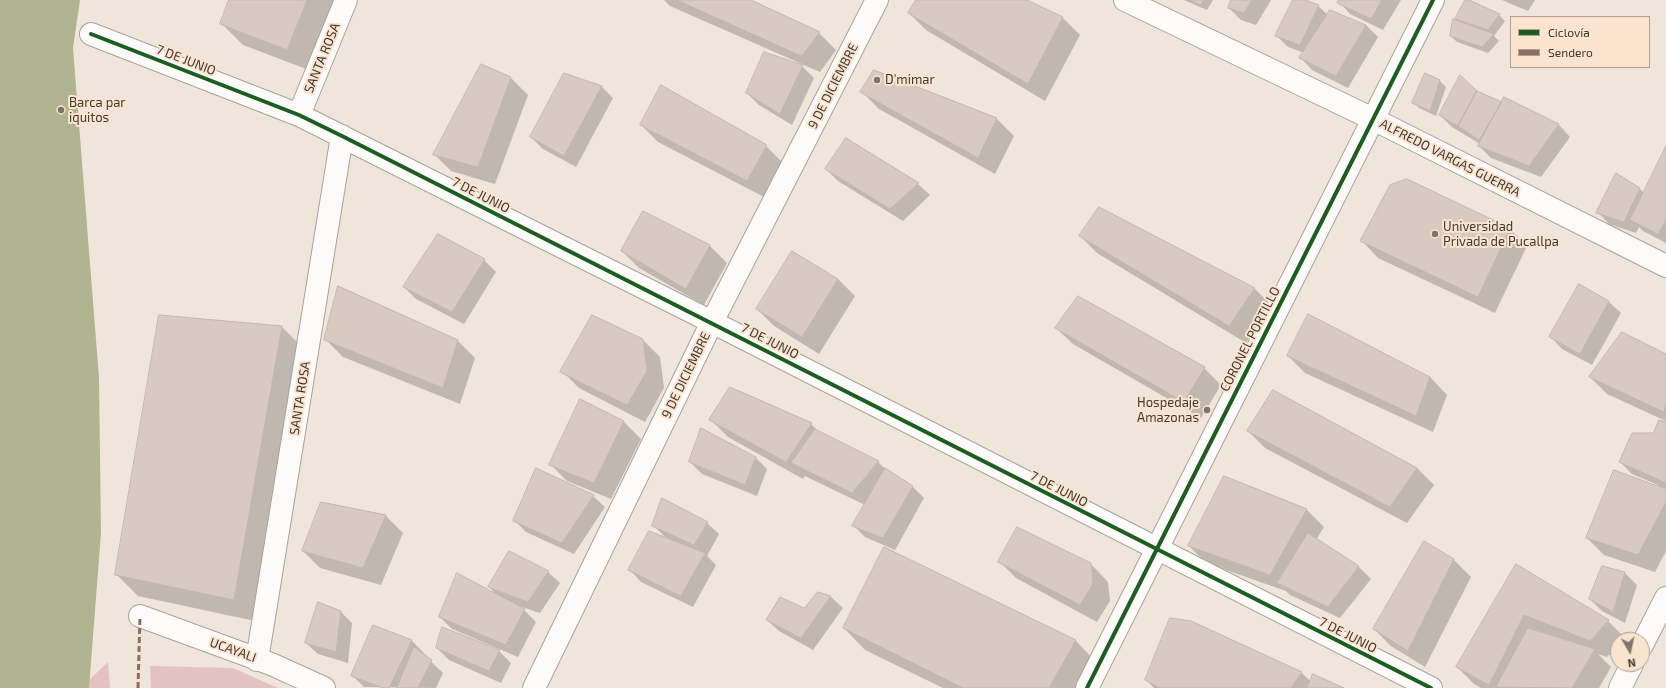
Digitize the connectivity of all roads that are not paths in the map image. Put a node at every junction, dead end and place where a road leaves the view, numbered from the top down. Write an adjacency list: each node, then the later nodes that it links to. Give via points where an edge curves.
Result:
1 (346, 0): 6 (street, SANTA ROSA)
2 (877, 0): 10 (street, 9 DE DICIEMBRE)
3 (1125, 0): 7 (street, ALFREDO VARGAS GUERRA)
4 (1433, 0): 7 (street, CORONEL PORTILLO)
5 (91, 34): 6 (street, 7 DE JUNIO)
6 (298, 115): 8 (street, 7 DE JUNIO)
7 (1373, 119): 9 (street, ALFREDO VARGAS GUERRA); 11 (street, CORONEL PORTILLO)
8 (342, 136): 10 (street, 7 DE JUNIO); 15 (street, SANTA ROSA)
9 (1666, 266)
10 (712, 322): 11 (street, 7 DE JUNIO); 18 (street, 9 DE DICIEMBRE)
11 (1155, 549): 19 (street, CORONEL PORTILLO); 20 (street, 7 DE JUNIO)
12 (1666, 598): 14 (street)
13 (140, 616): 15 (street, UCAYALI)
14 (1649, 632)
15 (257, 660): 17 (street, UCAYALI)
16 (1628, 672): 21 (street)
17 (324, 688)
18 (534, 688)
19 (1087, 688)
20 (1431, 688)
21 (1620, 688)

